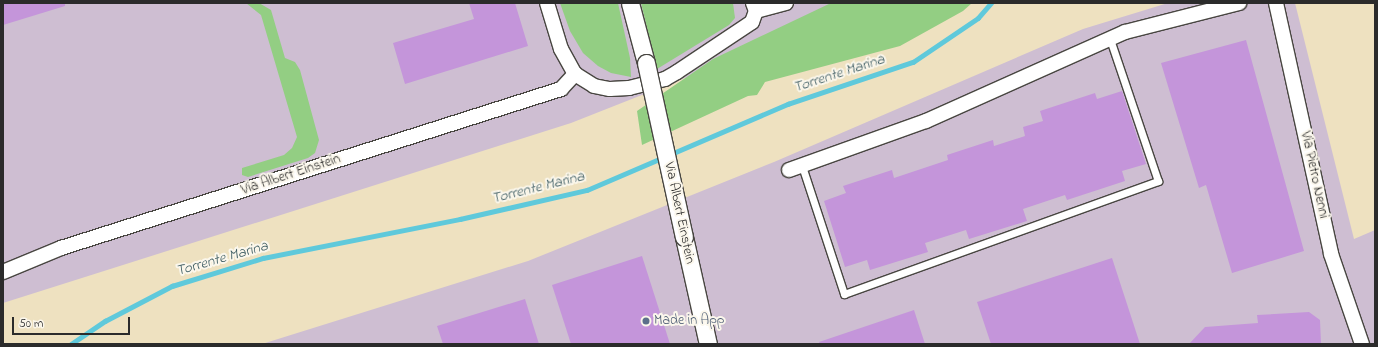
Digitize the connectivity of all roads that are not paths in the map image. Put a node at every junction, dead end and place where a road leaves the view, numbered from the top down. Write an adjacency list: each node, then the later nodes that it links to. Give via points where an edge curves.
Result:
1 (547, 3): 8 (street, via 561,49)
2 (630, 3): 12 (street, Via Albert Einstein, bridge, via 646,63)
3 (786, 3): 6 (street)
4 (1239, 3): 7 (street)
5 (1276, 3): 13 (street, Via Pietro Nenni, via 1331,254)
6 (755, 7): 8 (street, via 752,22 665,79 629,88 610,89 594,86)
7 (1110, 38): 9 (street, via 926,121); 9 (lane, via 1158,181 844,294)
8 (575, 74): 11 (street, Via Albert Einstein, via 561,89 61,248)
9 (802, 166): 10 (street)
10 (789, 170)
11 (3, 272)
12 (708, 344)
13 (1362, 344)

